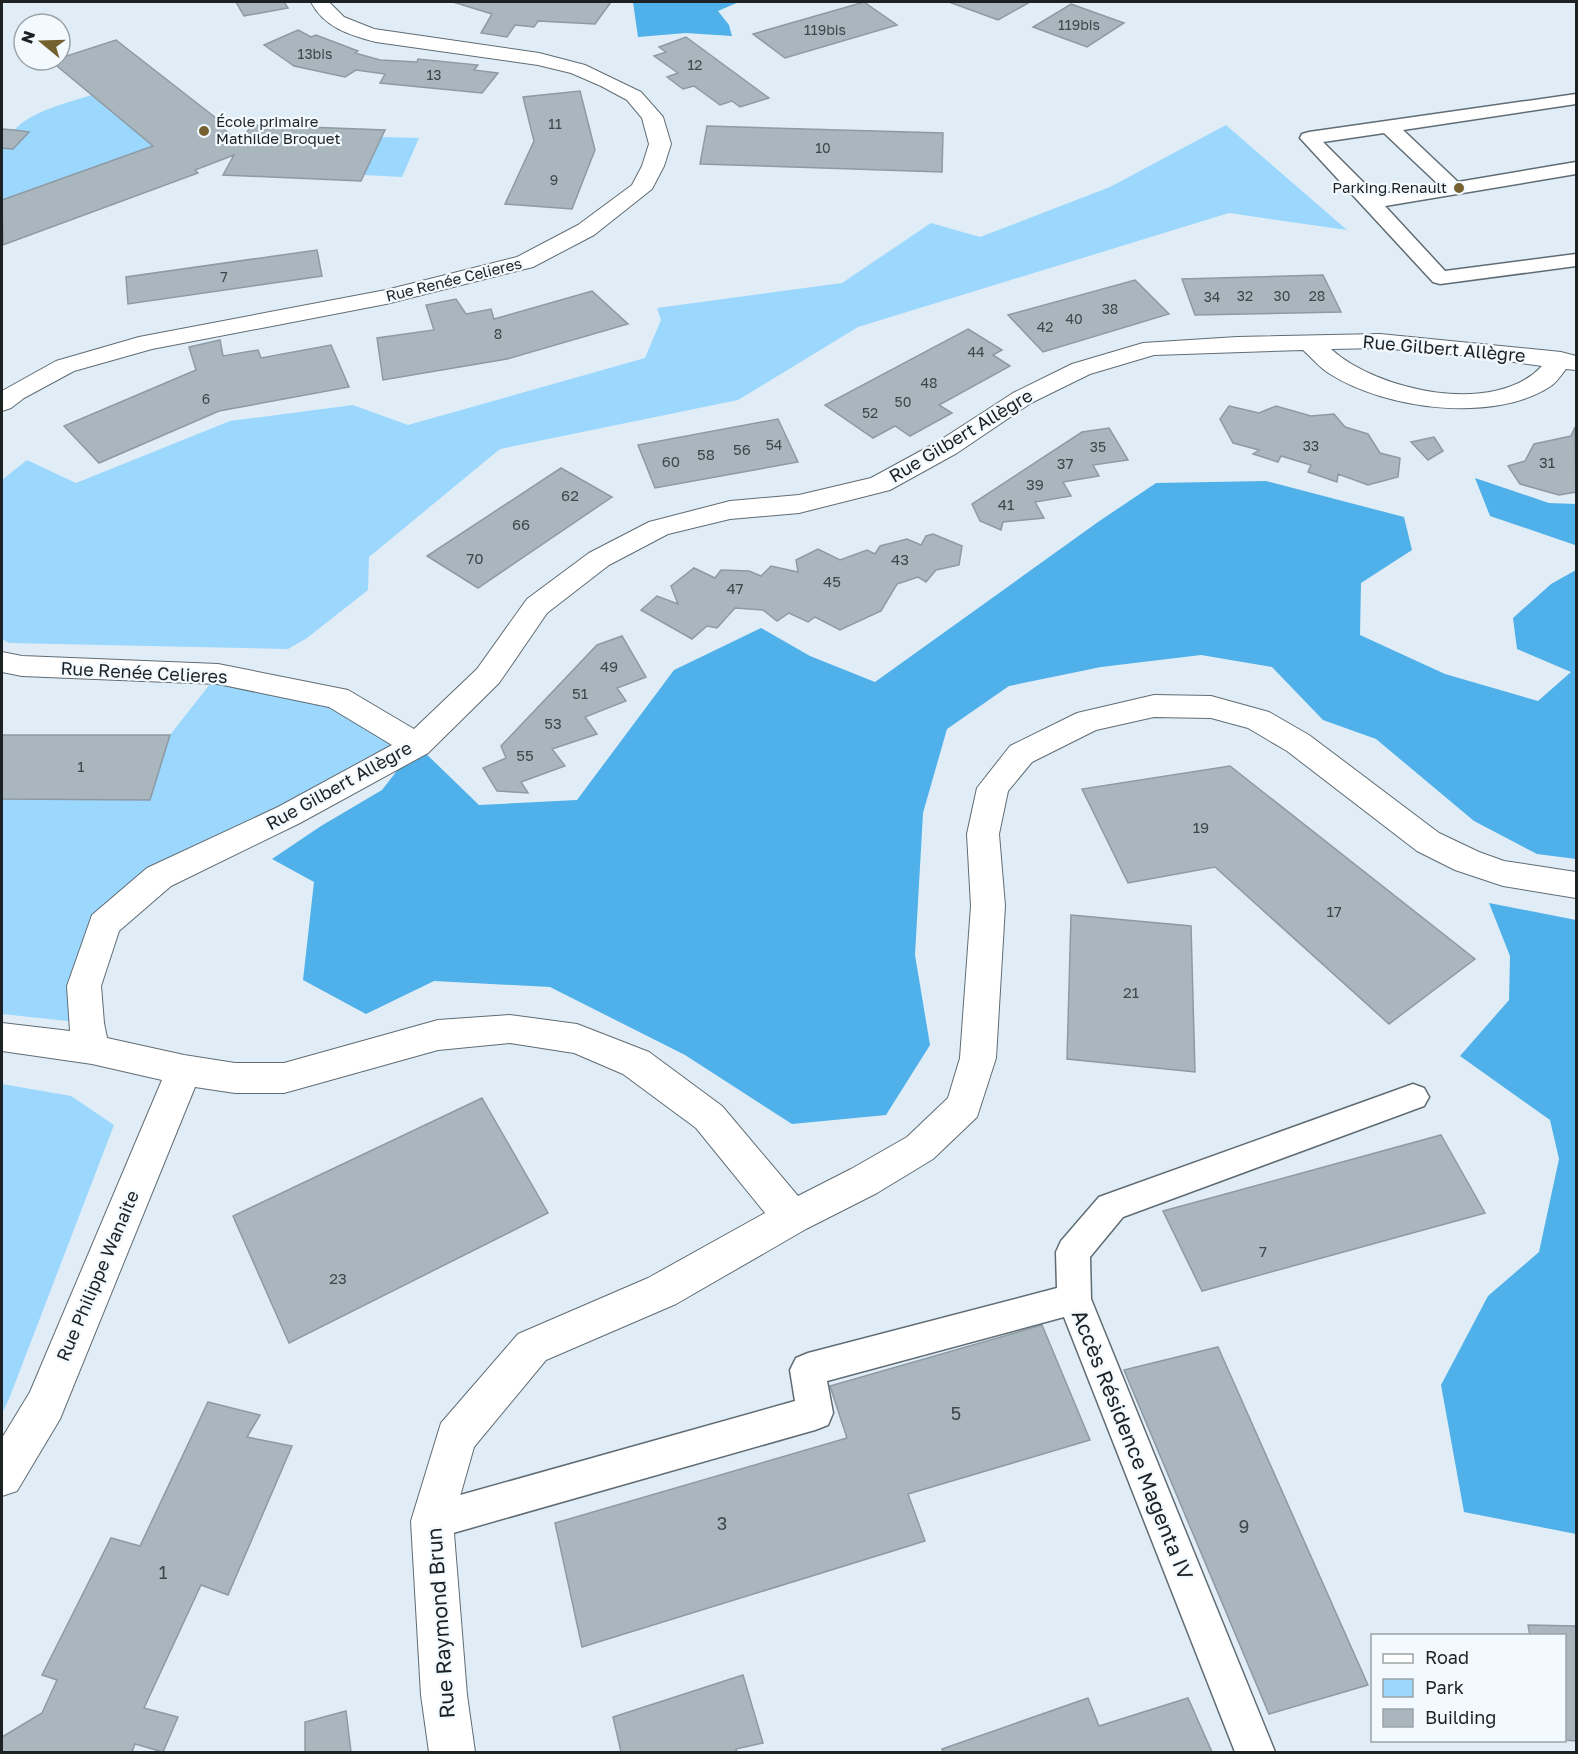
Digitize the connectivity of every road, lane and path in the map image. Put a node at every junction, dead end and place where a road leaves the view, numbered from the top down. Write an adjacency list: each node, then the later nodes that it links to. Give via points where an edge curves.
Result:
1 (320, 2): 10 (street, Rue Renée Celieres, via 337,23 356,31 539,59 578,69 634,96 652,117 660,144 641,189 586,230 525,262 386,297 148,342 65,366)
2 (1576, 99): 3 (lane)
3 (1389, 127): 5 (lane); 6 (lane, via 1309,138)
4 (1576, 168): 5 (lane)
5 (1454, 188): 6 (lane)
6 (1371, 202): 7 (lane, via 1440,278)
7 (1576, 260)
8 (1308, 342): 9 (street, Rue Gilbert Allègre, via 1380,341); 9 (street, via 1339,369 1370,384 1438,400 1510,395 1538,384); 12 (street, Rue Gilbert Allègre, via 1152,348 1081,369 1022,398 948,447 880,484 799,504 730,510 659,528 598,559 537,606 488,675)
9 (1569, 362)
10 (2, 403)
11 (2, 662): 12 (street, Rue Renée Celieres, via 218,674 337,698)
12 (417, 745): 15 (street, Rue Gilbert Allègre, via 290,815 159,877 104,924 84,987)
13 (1576, 885): 18 (street, Rue Raymond Brun, via 1503,873 1428,842 1298,743 1258,720 1211,707 1154,706 1088,721 1021,754 993,788 983,834 988,906 978,1058 964,1106 920,1148)
14 (2, 1037): 15 (street)
15 (92, 1049): 16 (street)
16 (184, 1071): 18 (street, via 235,1078 284,1078 438,1035 510,1029 578,1039 636,1063 709,1117); 20 (street, Rue Philippe Wanaite, via 45,1406)
17 (1413, 1097): 19 (lane, Accès Résidence Magenta IV, via 1111,1207 1074,1252)
18 (792, 1217): 21 (street, Rue Raymond Brun, via 662,1292 532,1347 456,1437)
19 (1074, 1299): 21 (lane, via 808,1370 815,1413); 23 (lane, Accès Résidence Magenta IV)
20 (2, 1476)
21 (432, 1521): 22 (street, Rue Raymond Brun, via 444,1695)
22 (452, 1752)
23 (1255, 1752)

